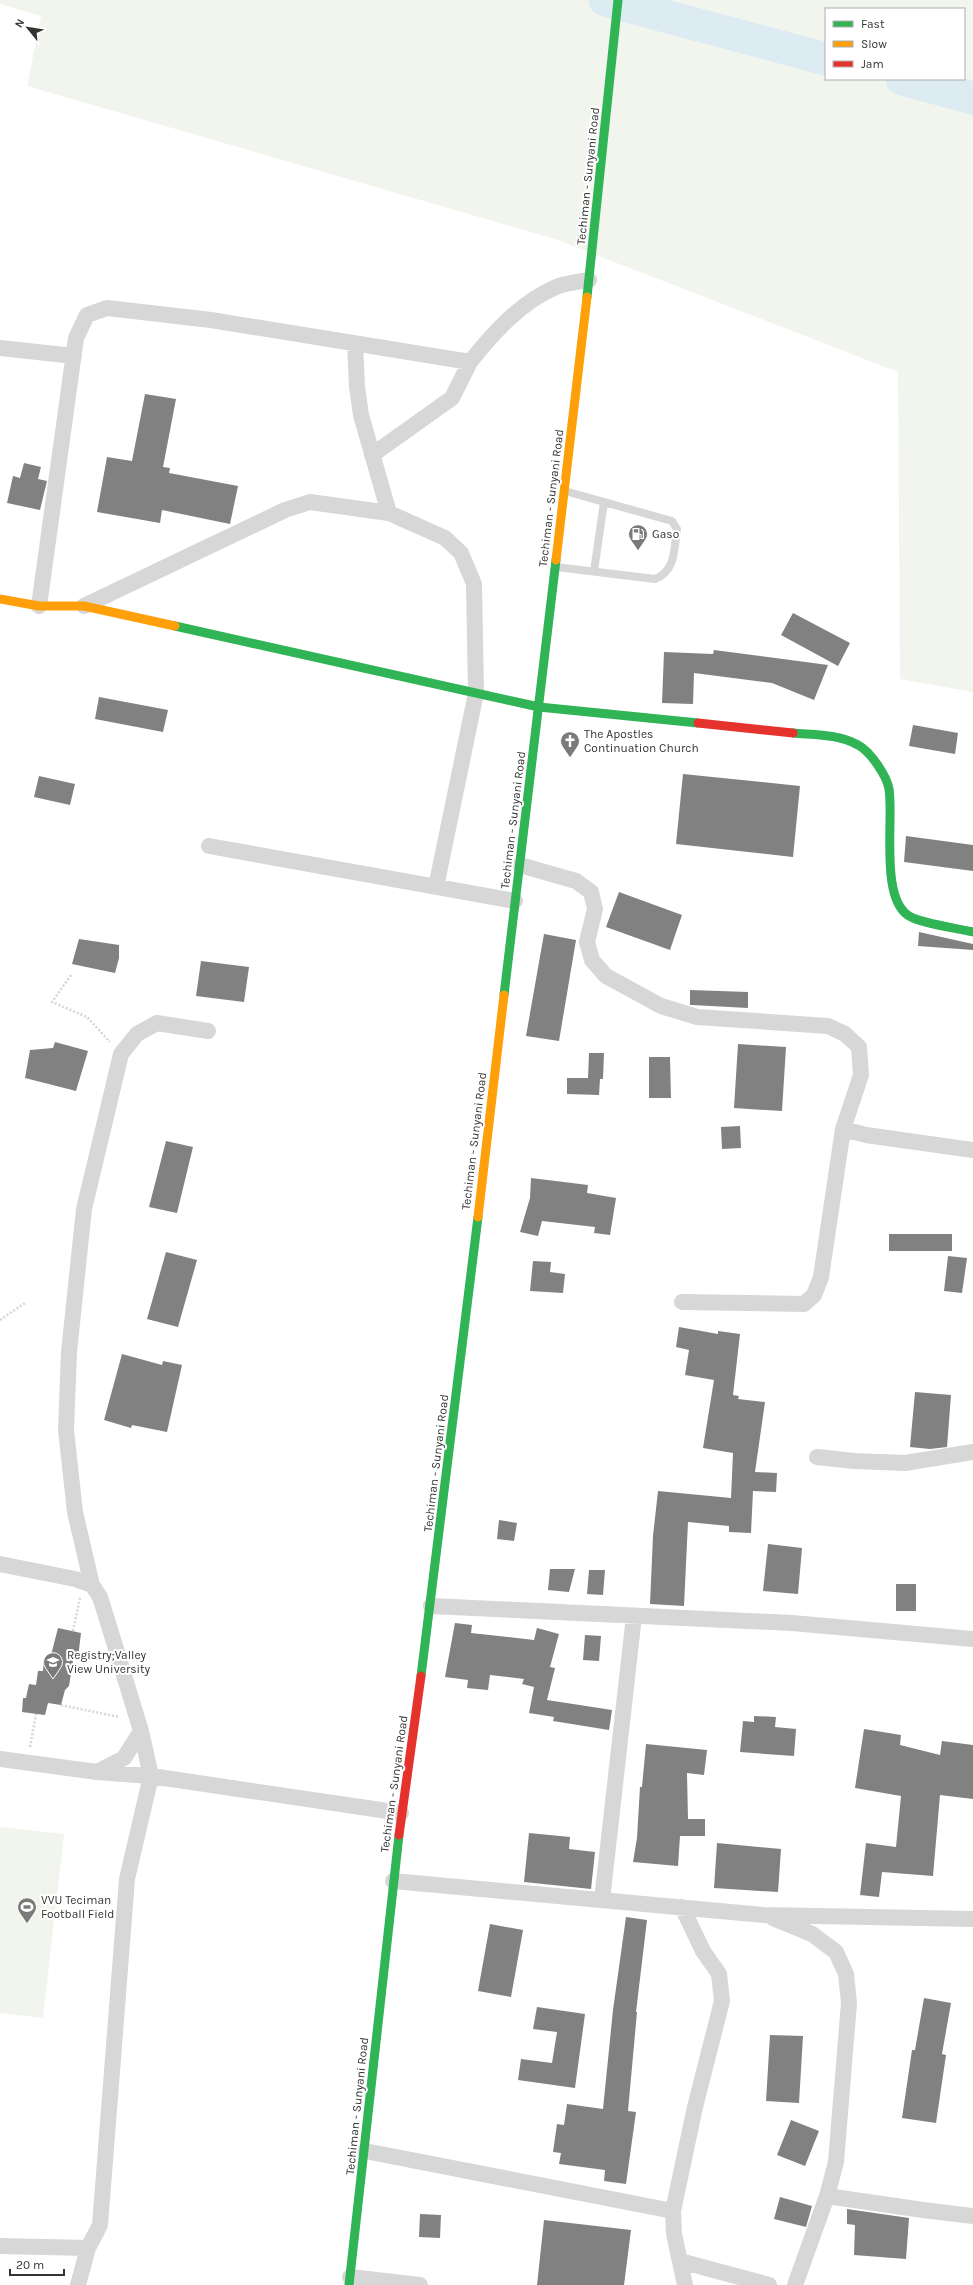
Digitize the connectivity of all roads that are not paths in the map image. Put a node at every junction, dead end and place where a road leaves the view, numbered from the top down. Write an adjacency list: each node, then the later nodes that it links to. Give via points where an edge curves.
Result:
1 (618, 0): 2 (main road, Techiman - Sunyani Road)
2 (589, 280): 6 (street, via 556,287 527,305 493,333); 8 (main road, Techiman - Sunyani Road)
3 (355, 343): 5 (street, via 211,320 107,308 87,315 76,338); 6 (street); 7 (street, via 361,415)
4 (0, 348): 5 (street)
5 (74, 356): 14 (street)
6 (470, 362): 7 (street, via 452,398)
7 (372, 455): 10 (street)
8 (564, 491): 9 (lane); 11 (main road, Techiman - Sunyani Road)
9 (604, 502): 12 (lane); 12 (lane, via 672,521 677,529 671,567 665,576 655,580)
10 (389, 513): 15 (street, via 310,502 284,510); 16 (street, via 445,538 461,553 474,584)
11 (555, 566): 12 (lane); 17 (main road, Techiman - Sunyani Road)
12 (594, 572)
13 (0, 599): 14 (main road)
14 (39, 606): 15 (main road)
15 (84, 606): 16 (main road)
16 (476, 693): 17 (main road); 20 (street)
17 (538, 707): 19 (main road, Techiman - Sunyani Road); 22 (main road, via 840,738 858,745 874,760 889,788 892,887 899,906 910,917)
18 (209, 846): 20 (street)
19 (520, 865): 21 (main road, Techiman - Sunyani Road); 24 (street, via 576,881 591,892 595,909 587,942 592,960 606,976 661,1006 697,1017 828,1026 845,1034 859,1047 861,1075)
20 (436, 887): 21 (street)
21 (515, 901): 31 (main road, Techiman - Sunyani Road)
22 (973, 932)
23 (208, 1031): 30 (street, via 157,1023 137,1034 121,1054 84,1209 69,1352 66,1430 75,1512)
24 (843, 1129): 25 (street, via 866,1135); 26 (street, via 821,1277 814,1295 804,1304)
25 (973, 1150)
26 (682, 1302)
27 (973, 1452): 28 (street, via 905,1463)
28 (817, 1457)
29 (0, 1564): 30 (street)
30 (92, 1585): 34 (street, via 100,1597)
31 (431, 1606): 32 (street); 38 (main road, Techiman - Sunyani Road)
32 (634, 1616): 33 (street, via 792,1623); 40 (street)
33 (973, 1639)
34 (140, 1726): 36 (street, via 124,1758); 37 (street)
35 (0, 1759): 36 (street)
36 (97, 1772): 37 (street)
37 (151, 1776): 38 (street); 49 (street, via 127,1879 100,2225)
38 (401, 1813): 39 (main road, Techiman - Sunyani Road)
39 (393, 1881): 40 (street); 44 (main road, Techiman - Sunyani Road)
40 (602, 1900): 41 (street)
41 (682, 1907): 42 (street); 46 (street, via 703,1951 719,1974 722,2001)
42 (764, 1915): 43 (street); 45 (street, via 812,1934 836,1952 846,1974 849,2003 836,2162)
43 (973, 1919)
44 (365, 2150): 46 (street); 51 (main road, Techiman - Sunyani Road)
45 (828, 2196): 47 (street); 56 (street)
46 (673, 2211): 50 (street, via 674,2234)
47 (973, 2216)
48 (0, 2246): 49 (street)
49 (88, 2248): 52 (street)
50 (680, 2261): 54 (street); 55 (street)
51 (349, 2281): 53 (street)
52 (78, 2285)
53 (420, 2285)
54 (685, 2285)
55 (769, 2285)
56 (795, 2285)

